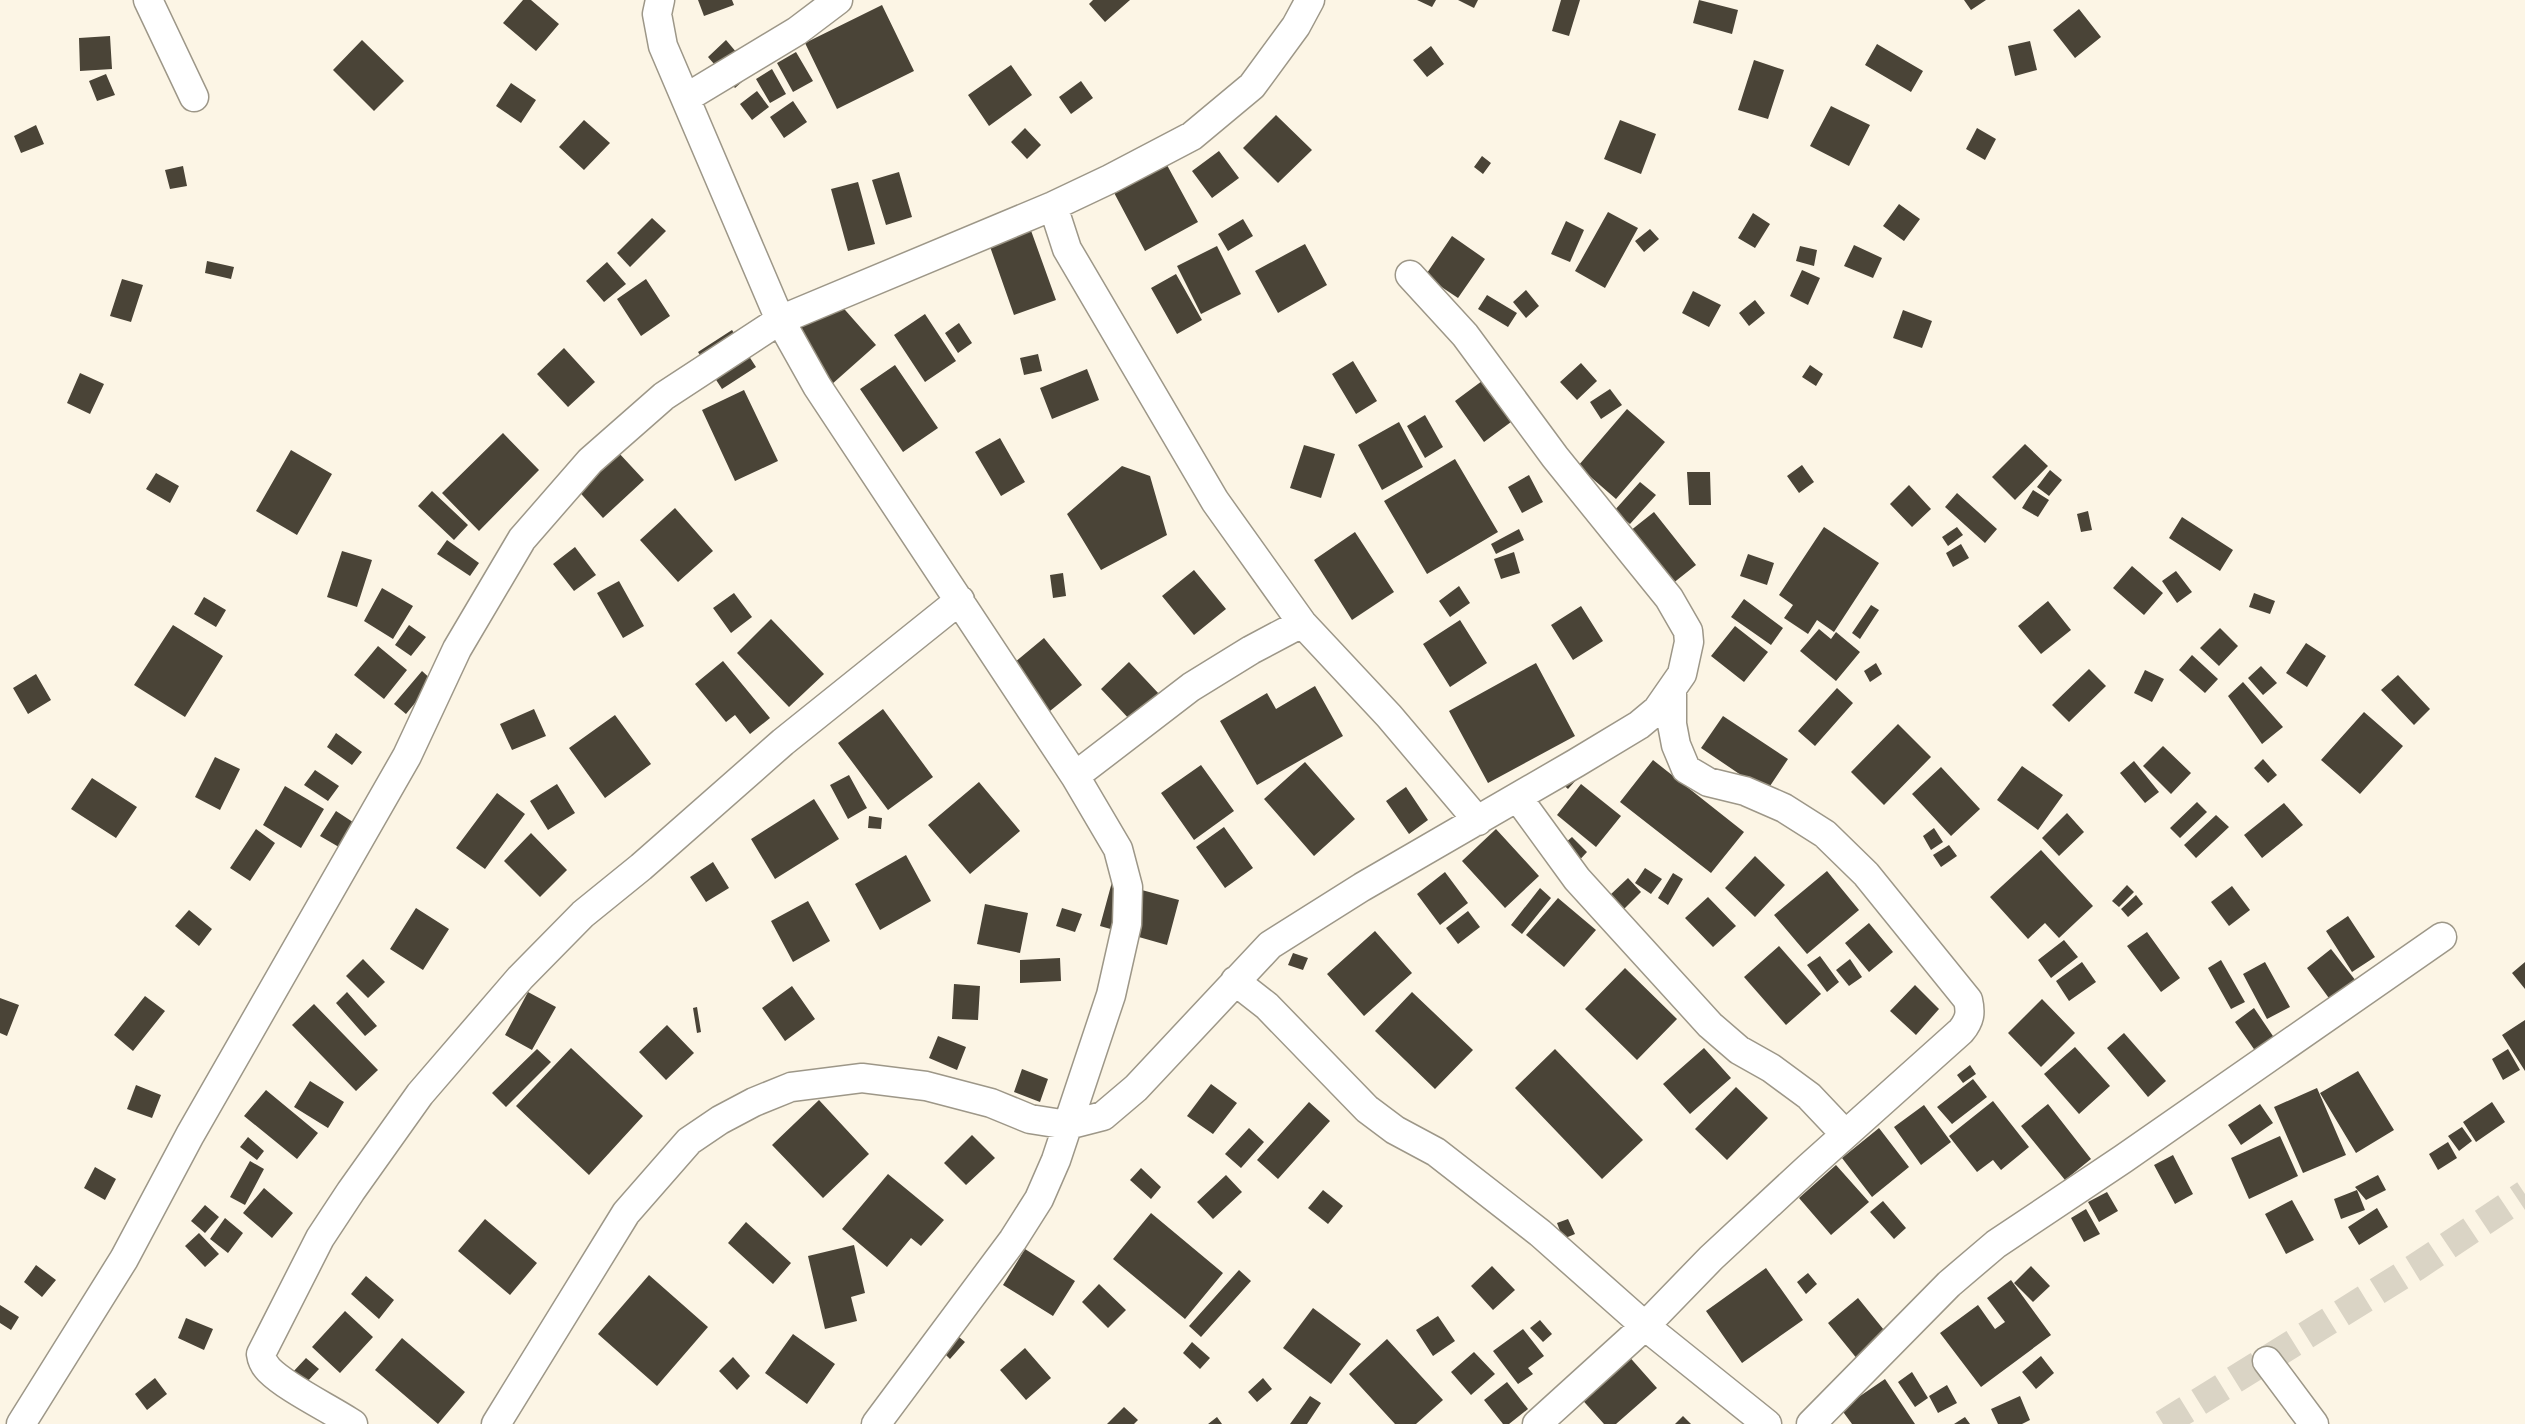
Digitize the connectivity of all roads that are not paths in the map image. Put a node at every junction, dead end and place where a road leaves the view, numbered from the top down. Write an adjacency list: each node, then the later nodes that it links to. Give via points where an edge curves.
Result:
1 (148, 0): 5 (street)
2 (660, 0): 6 (street, via 657,14 663,46)
3 (838, 0): 6 (street, via 797,31)
4 (1310, 0): 7 (street, via 1252,86 1192,136)
5 (194, 97)
6 (687, 98): 9 (street)
7 (1053, 206): 9 (street); 11 (street, via 1067,249 1215,501)
8 (1410, 275): 12 (street, via 1464,335 1555,457 1669,598 1688,631 1687,657)
9 (780, 320): 10 (street, via 817,386); 22 (street, via 664,396 590,461 522,539 457,649 407,756 190,1135 124,1259)
10 (960, 600): 13 (street); 23 (street, via 783,742 583,914 520,978 420,1094 320,1238 261,1354 268,1370 281,1380)
11 (1302, 623): 13 (street, via 1191,687); 15 (street, via 1389,716)
12 (1672, 691): 14 (street, via 1639,725); 19 (street, via 1672,724 1686,769 1708,782 1745,791 1784,808 1825,834 1866,874 1968,1000 1969,1022 1961,1031)
13 (1075, 776): 18 (street, via 1118,849 1128,887 1127,924 1111,995)
14 (1518, 798): 15 (street); 19 (street, via 1576,879 1710,1025 1739,1050 1809,1096)
15 (1478, 821): 17 (street, via 1270,945)
16 (2442, 937): 28 (street, via 1996,1244 1948,1284)
17 (1235, 981): 18 (street, via 1136,1088 1103,1116); 20 (street, via 1267,1006 1367,1108 1395,1130 1436,1152 1540,1233)
18 (1068, 1125): 24 (street, via 1030,1119 991,1103 927,1086 862,1078 790,1087 754,1101 689,1141 626,1213); 25 (street, via 1040,1199)
19 (1845, 1134): 20 (street, via 1711,1258)
20 (1645, 1326): 26 (street); 27 (street)
21 (2267, 1361): 29 (street)
22 (21, 1424)
23 (353, 1424)
24 (496, 1424)
25 (876, 1424)
26 (1537, 1424)
27 (1767, 1424)
28 (1811, 1424)
29 (2314, 1424)

